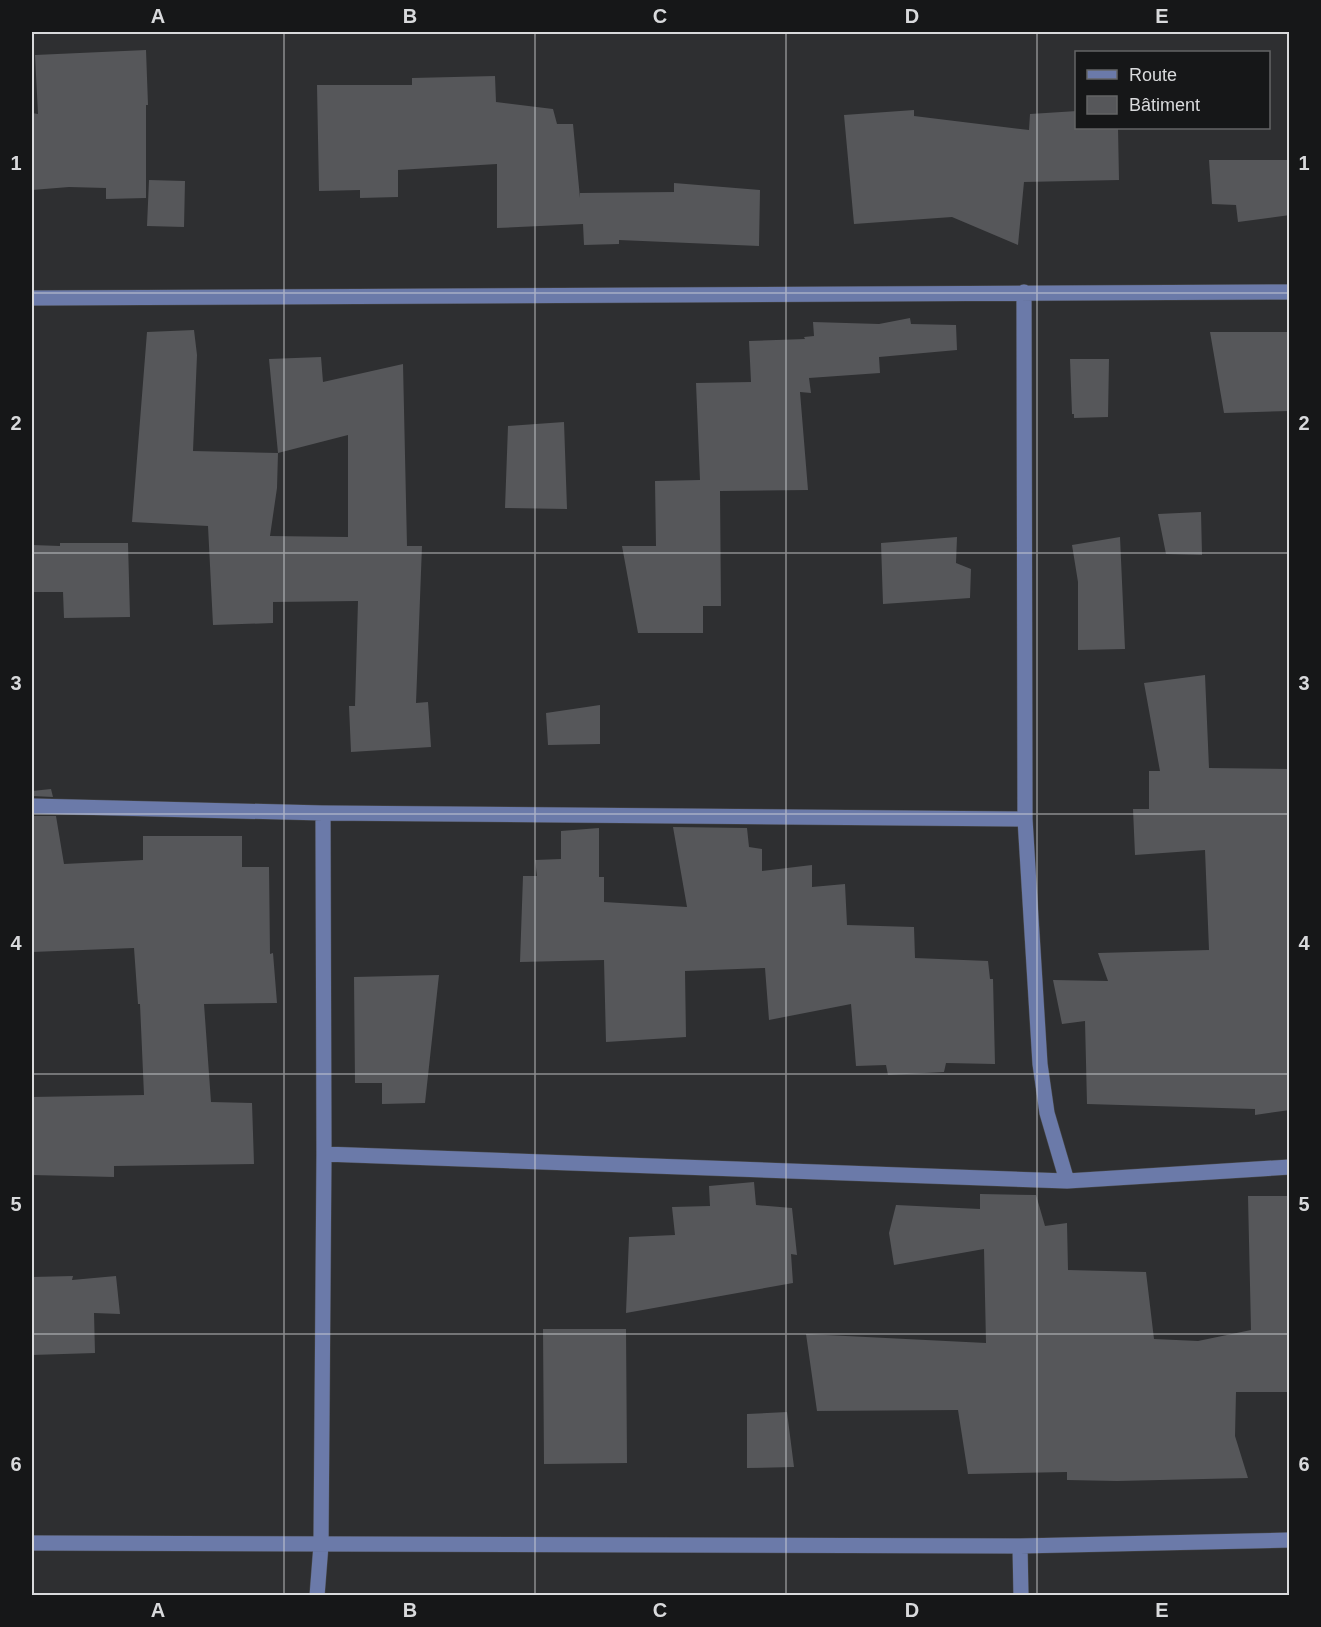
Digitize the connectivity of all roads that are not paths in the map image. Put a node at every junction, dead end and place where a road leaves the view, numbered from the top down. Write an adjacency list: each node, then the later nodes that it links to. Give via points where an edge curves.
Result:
1 (1024, 292): 2 (street); 3 (street); 6 (street)
2 (1290, 292)
3 (32, 298)
4 (32, 806): 5 (street)
5 (322, 813): 6 (street); 7 (street)
6 (1025, 819): 9 (street, via 1040,1064 1047,1113)
7 (324, 1154): 9 (street); 12 (street)
8 (1290, 1167): 9 (street)
9 (1067, 1181)
10 (1290, 1540): 13 (street)
11 (32, 1543): 12 (street)
12 (321, 1545): 13 (street); 14 (street)
13 (1020, 1546): 15 (street)
14 (317, 1596)
15 (1021, 1596)

